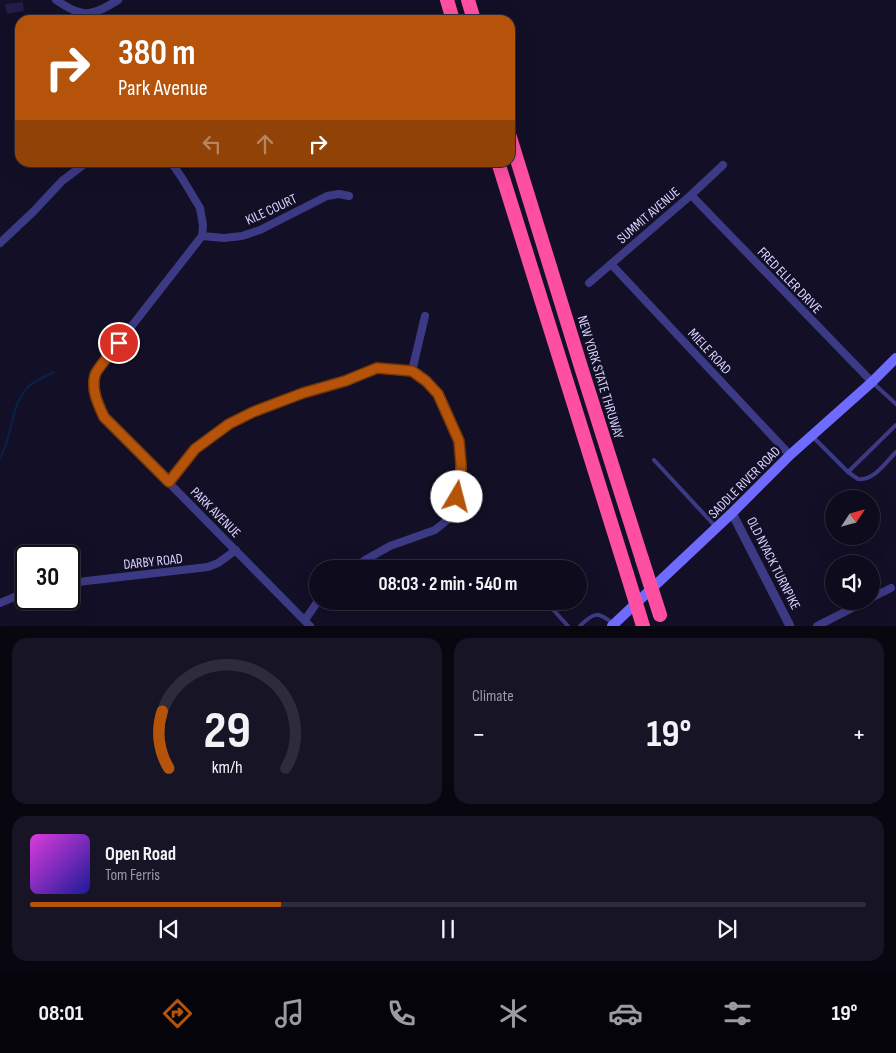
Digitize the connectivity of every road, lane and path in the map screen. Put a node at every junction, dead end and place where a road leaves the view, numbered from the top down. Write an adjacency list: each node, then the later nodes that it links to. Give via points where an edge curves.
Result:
1 (56, 0): 2 (street, via 74,11 89,14)
2 (118, 0)
3 (447, 0): 5 (highway)
4 (468, 0): 6 (highway)
5 (452, 15)
6 (472, 15)
7 (515, 153): 42 (highway, NEW YORK STATE THRUWAY, bridge)
8 (723, 165): 12 (street, SUMMIT AVENUE)
9 (80, 167): 15 (street)
10 (174, 167): 14 (street, via 200,208)
11 (500, 167): 47 (highway, bridge)
12 (691, 195): 16 (street, SUMMIT AVENUE); 21 (street, FRED ELLER DRIVE)
13 (349, 196): 14 (street, KILE COURT, via 327,196 242,236)
14 (202, 236): 29 (street, PARK AVENUE, via 95,373 94,390 104,417)
15 (0, 243)
16 (611, 264): 17 (street, SUMMIT AVENUE); 26 (street, MIELE ROAD)
17 (589, 283)
18 (424, 316): 20 (street)
19 (896, 358): 21 (main road, SADDLE RIVER ROAD)
20 (412, 371): 29 (street, via 377,368 253,412 229,424 195,449); 33 (street, via 438,394 459,441 461,479 457,497 451,517 436,530 390,546)
21 (872, 382): 22 (lane); 24 (main road, SADDLE RIVER ROAD)
22 (896, 404)
23 (896, 425): 28 (lane)
24 (812, 436): 26 (main road, SADDLE RIVER ROAD); 28 (lane)
25 (896, 452): 28 (lane, via 868,479 858,479)
26 (790, 455): 30 (main road, SADDLE RIVER ROAD)
27 (654, 460): 31 (lane)
28 (848, 472)
29 (169, 482): 32 (street, PARK AVENUE)
30 (732, 514): 31 (main road, SADDLE RIVER ROAD); 48 (street, OLD NYACK TURNPIKE)
31 (717, 528): 44 (main road, SADDLE RIVER ROAD)
32 (236, 550): 34 (street, DARBY ROAD, via 208,567); 43 (street, PARK AVENUE)
33 (365, 560)
34 (80, 582)
35 (892, 588): 36 (street)
36 (880, 594)
37 (15, 596): 38 (street)
38 (0, 602)
39 (314, 610): 43 (street)
40 (553, 610): 45 (lane)
41 (848, 610): 49 (street)
42 (662, 620)
43 (307, 623)
44 (613, 625): 46 (lane, via 604,616 596,614)
45 (568, 626)
46 (580, 626)
47 (643, 626)
48 (790, 626)
49 (817, 626)

